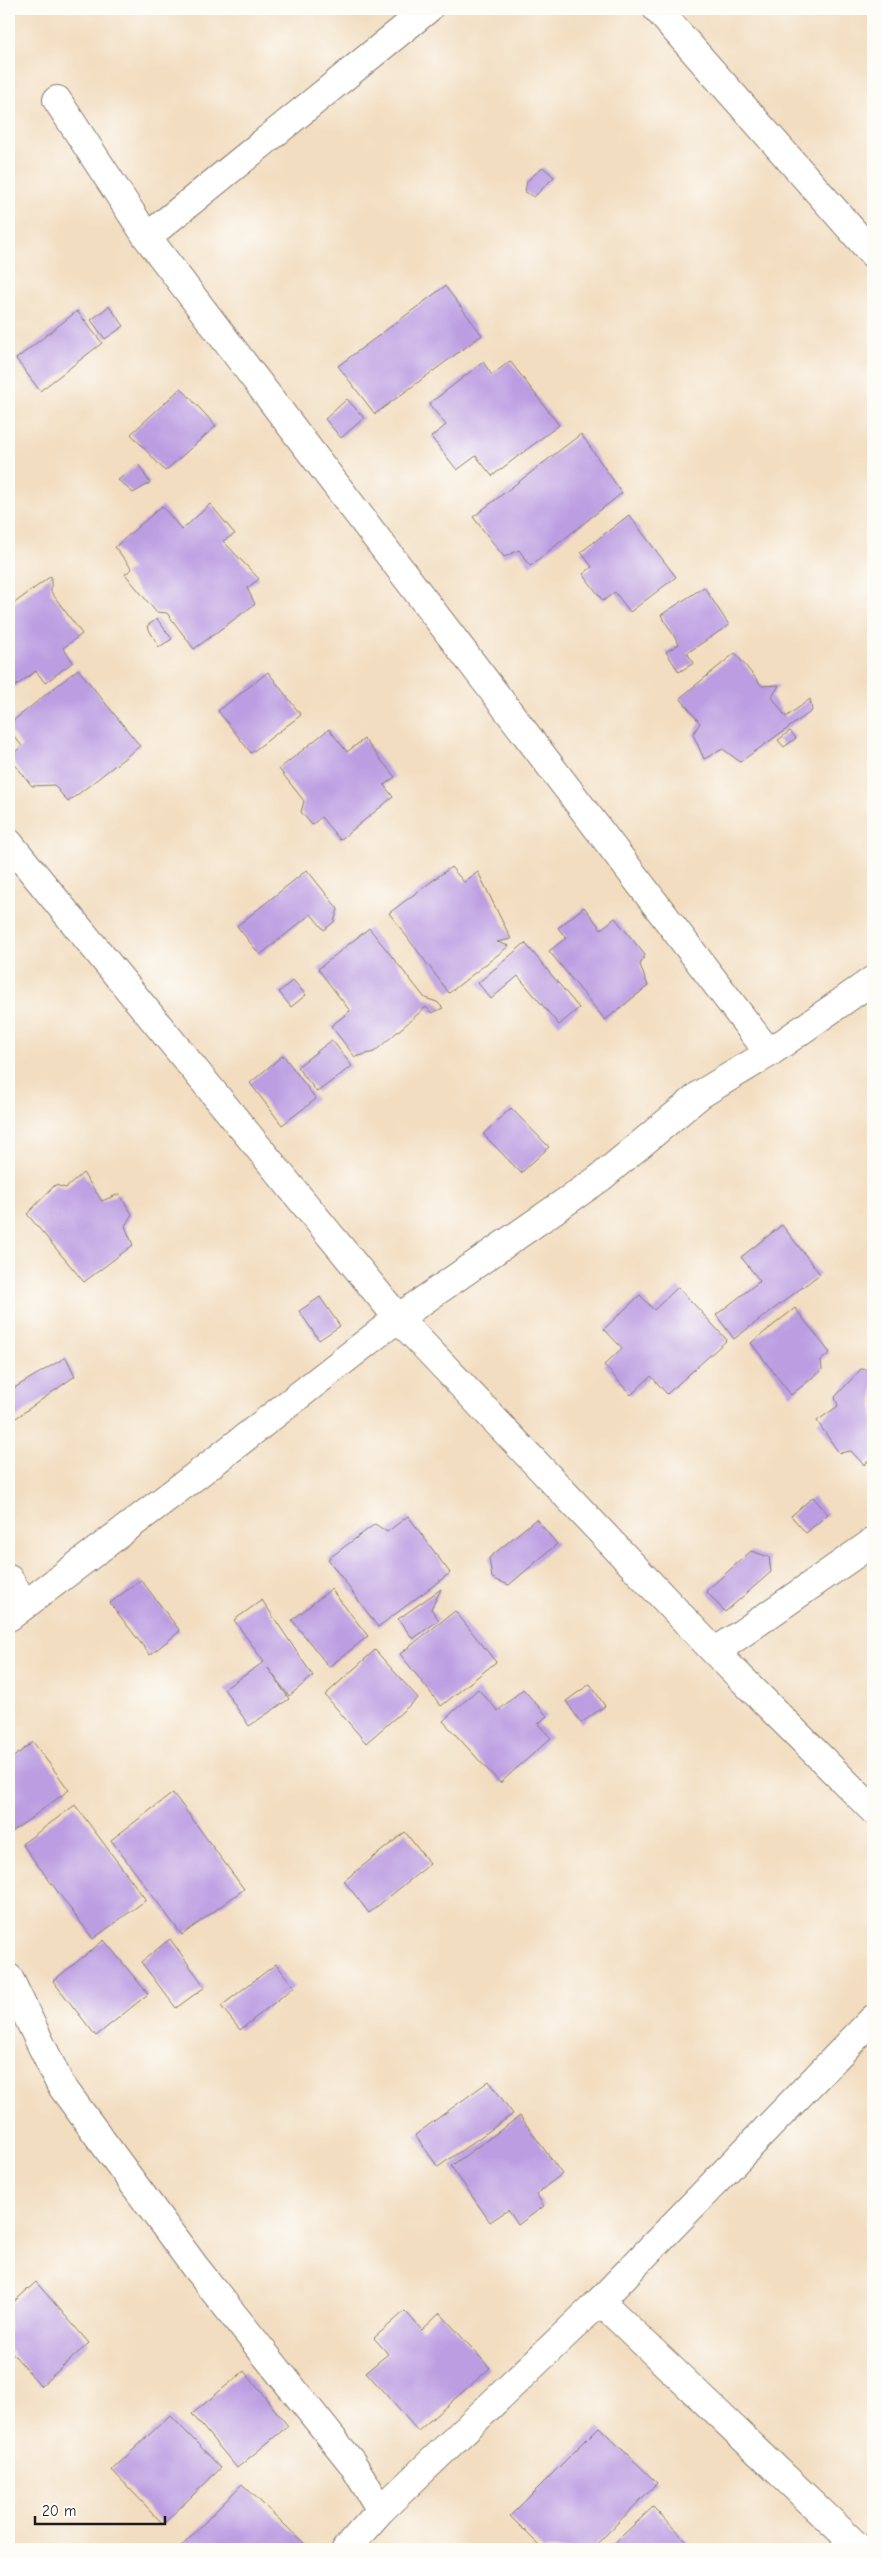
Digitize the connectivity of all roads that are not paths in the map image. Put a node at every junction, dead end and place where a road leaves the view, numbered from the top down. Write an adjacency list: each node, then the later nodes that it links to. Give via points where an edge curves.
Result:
1 (428, 9): 4 (street)
2 (657, 9): 5 (street)
3 (56, 100): 4 (street)
4 (147, 237): 8 (street)
5 (873, 254)
6 (9, 843): 9 (street)
7 (873, 980): 8 (street)
8 (769, 1053): 9 (street, via 701,1094 600,1178)
9 (398, 1318): 12 (street); 13 (street)
10 (873, 1542): 13 (street)
11 (9, 1579): 12 (street)
12 (17, 1611)
13 (715, 1652): 14 (street)
14 (873, 1810)
15 (9, 1978): 18 (street, via 60,2084 195,2267 352,2463)
16 (873, 2019): 17 (street)
17 (600, 2301): 18 (street); 20 (street)
18 (381, 2510): 19 (street)
19 (346, 2549)
20 (860, 2549)

